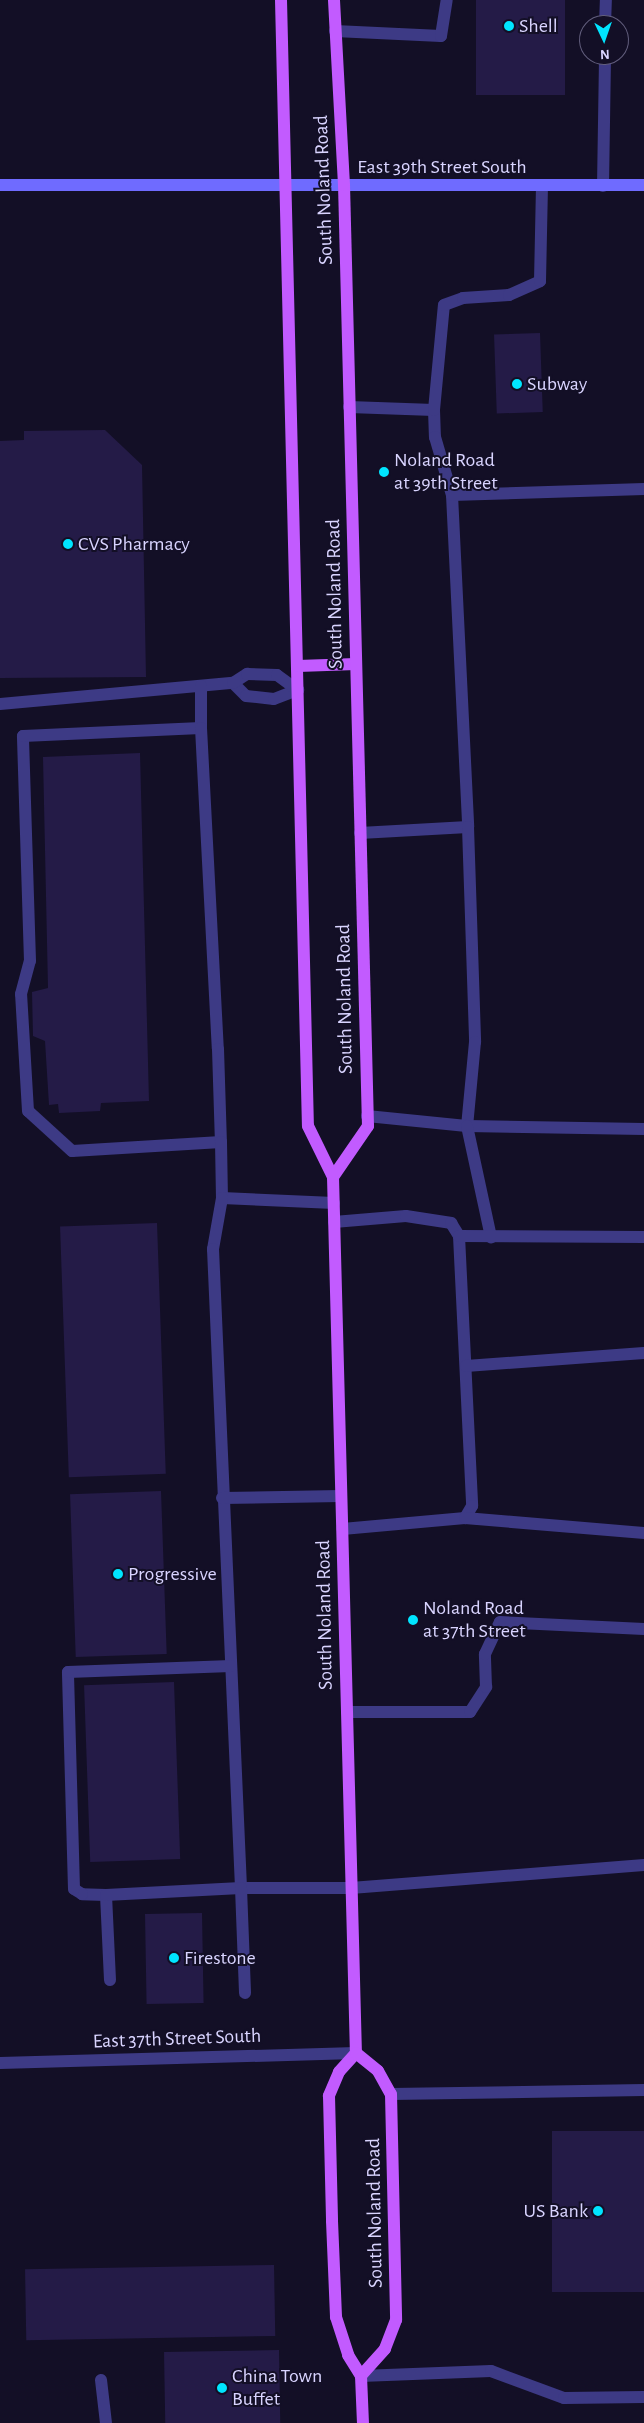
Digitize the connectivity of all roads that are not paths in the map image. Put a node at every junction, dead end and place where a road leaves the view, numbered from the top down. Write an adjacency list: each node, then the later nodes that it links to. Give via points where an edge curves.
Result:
1 (281, 0): 9 (main road, South Noland Road)
2 (334, 0): 6 (main road, South Noland Road)
3 (447, 0): 6 (street, via 441,36)
4 (606, 0): 5 (street)
5 (605, 15)
6 (335, 31): 10 (main road, South Noland Road)
7 (605, 65): 13 (street)
8 (0, 185): 9 (main road, East 39th Street South)
9 (288, 185): 10 (main road, East 39th Street South); 19 (main road, South Noland Road)
10 (344, 185): 12 (main road, East 39th Street South); 14 (main road, South Noland Road)
11 (644, 185): 13 (main road, East 39th Street South)
12 (542, 186): 13 (main road, East 39th Street South); 15 (street, via 540,281 509,295 463,298 444,305)
13 (603, 186)
14 (349, 408): 15 (street); 18 (main road, South Noland Road)
15 (434, 410): 17 (street, via 434,437)
16 (644, 489): 17 (street)
17 (452, 494): 25 (street)
18 (356, 664): 19 (main road); 26 (main road, South Noland Road)
19 (298, 666): 22 (main road, South Noland Road)
20 (232, 683): 21 (street); 22 (street, via 246,696 274,699); 22 (street, via 247,674 277,675)
21 (201, 686): 23 (street); 24 (street)
22 (298, 690): 31 (main road, South Noland Road, via 308,1126)
23 (0, 704)
24 (201, 728): 30 (street); 30 (street, via 23,736 30,961 21,994 28,1111 72,1150)
25 (468, 827): 26 (street); 28 (street, via 475,1042)
26 (360, 833): 27 (main road, South Noland Road)
27 (367, 1116): 28 (street); 31 (main road, South Noland Road, via 368,1126)
28 (467, 1126): 29 (street); 36 (street)
29 (644, 1129)
30 (221, 1142): 32 (street)
31 (333, 1177): 33 (main road, South Noland Road)
32 (222, 1198): 33 (street); 41 (street, via 213,1249)
33 (334, 1203): 34 (main road, South Noland Road)
34 (334, 1222): 35 (street, via 406,1216 451,1223); 40 (main road, South Noland Road)
35 (459, 1236): 36 (street); 39 (street)
36 (491, 1236): 37 (street)
37 (644, 1237)
38 (644, 1353): 39 (street)
39 (466, 1366): 42 (street, via 472,1506)
40 (341, 1496): 41 (street); 43 (main road, South Noland Road)
41 (222, 1498): 46 (street)
42 (465, 1518): 43 (street); 44 (street)
43 (342, 1530): 47 (main road, South Noland Road)
44 (644, 1533)
45 (644, 1629): 47 (street, via 500,1622 485,1654 486,1687 470,1712)
46 (231, 1666): 49 (street); 51 (street, via 68,1672 74,1889)
47 (346, 1712): 50 (main road, South Noland Road)
48 (644, 1865): 50 (street)
49 (241, 1888): 50 (street); 51 (street); 53 (street)
50 (351, 1888): 54 (main road, South Noland Road)
51 (106, 1895): 52 (street)
52 (110, 1980)
53 (245, 1993)
54 (356, 2053): 55 (street, East 37th Street South); 57 (main road, South Noland Road, via 378,2071); 58 (main road, South Noland Road, via 339,2072 329,2106 336,2317 348,2355)
55 (0, 2063)
56 (644, 2090): 57 (street)
57 (391, 2094): 58 (main road, South Noland Road, via 396,2320 384,2350)
58 (362, 2376): 60 (street, via 491,2370 564,2398); 62 (main road)
59 (101, 2380): 61 (street)
60 (644, 2397)
61 (106, 2423)
62 (363, 2423)

